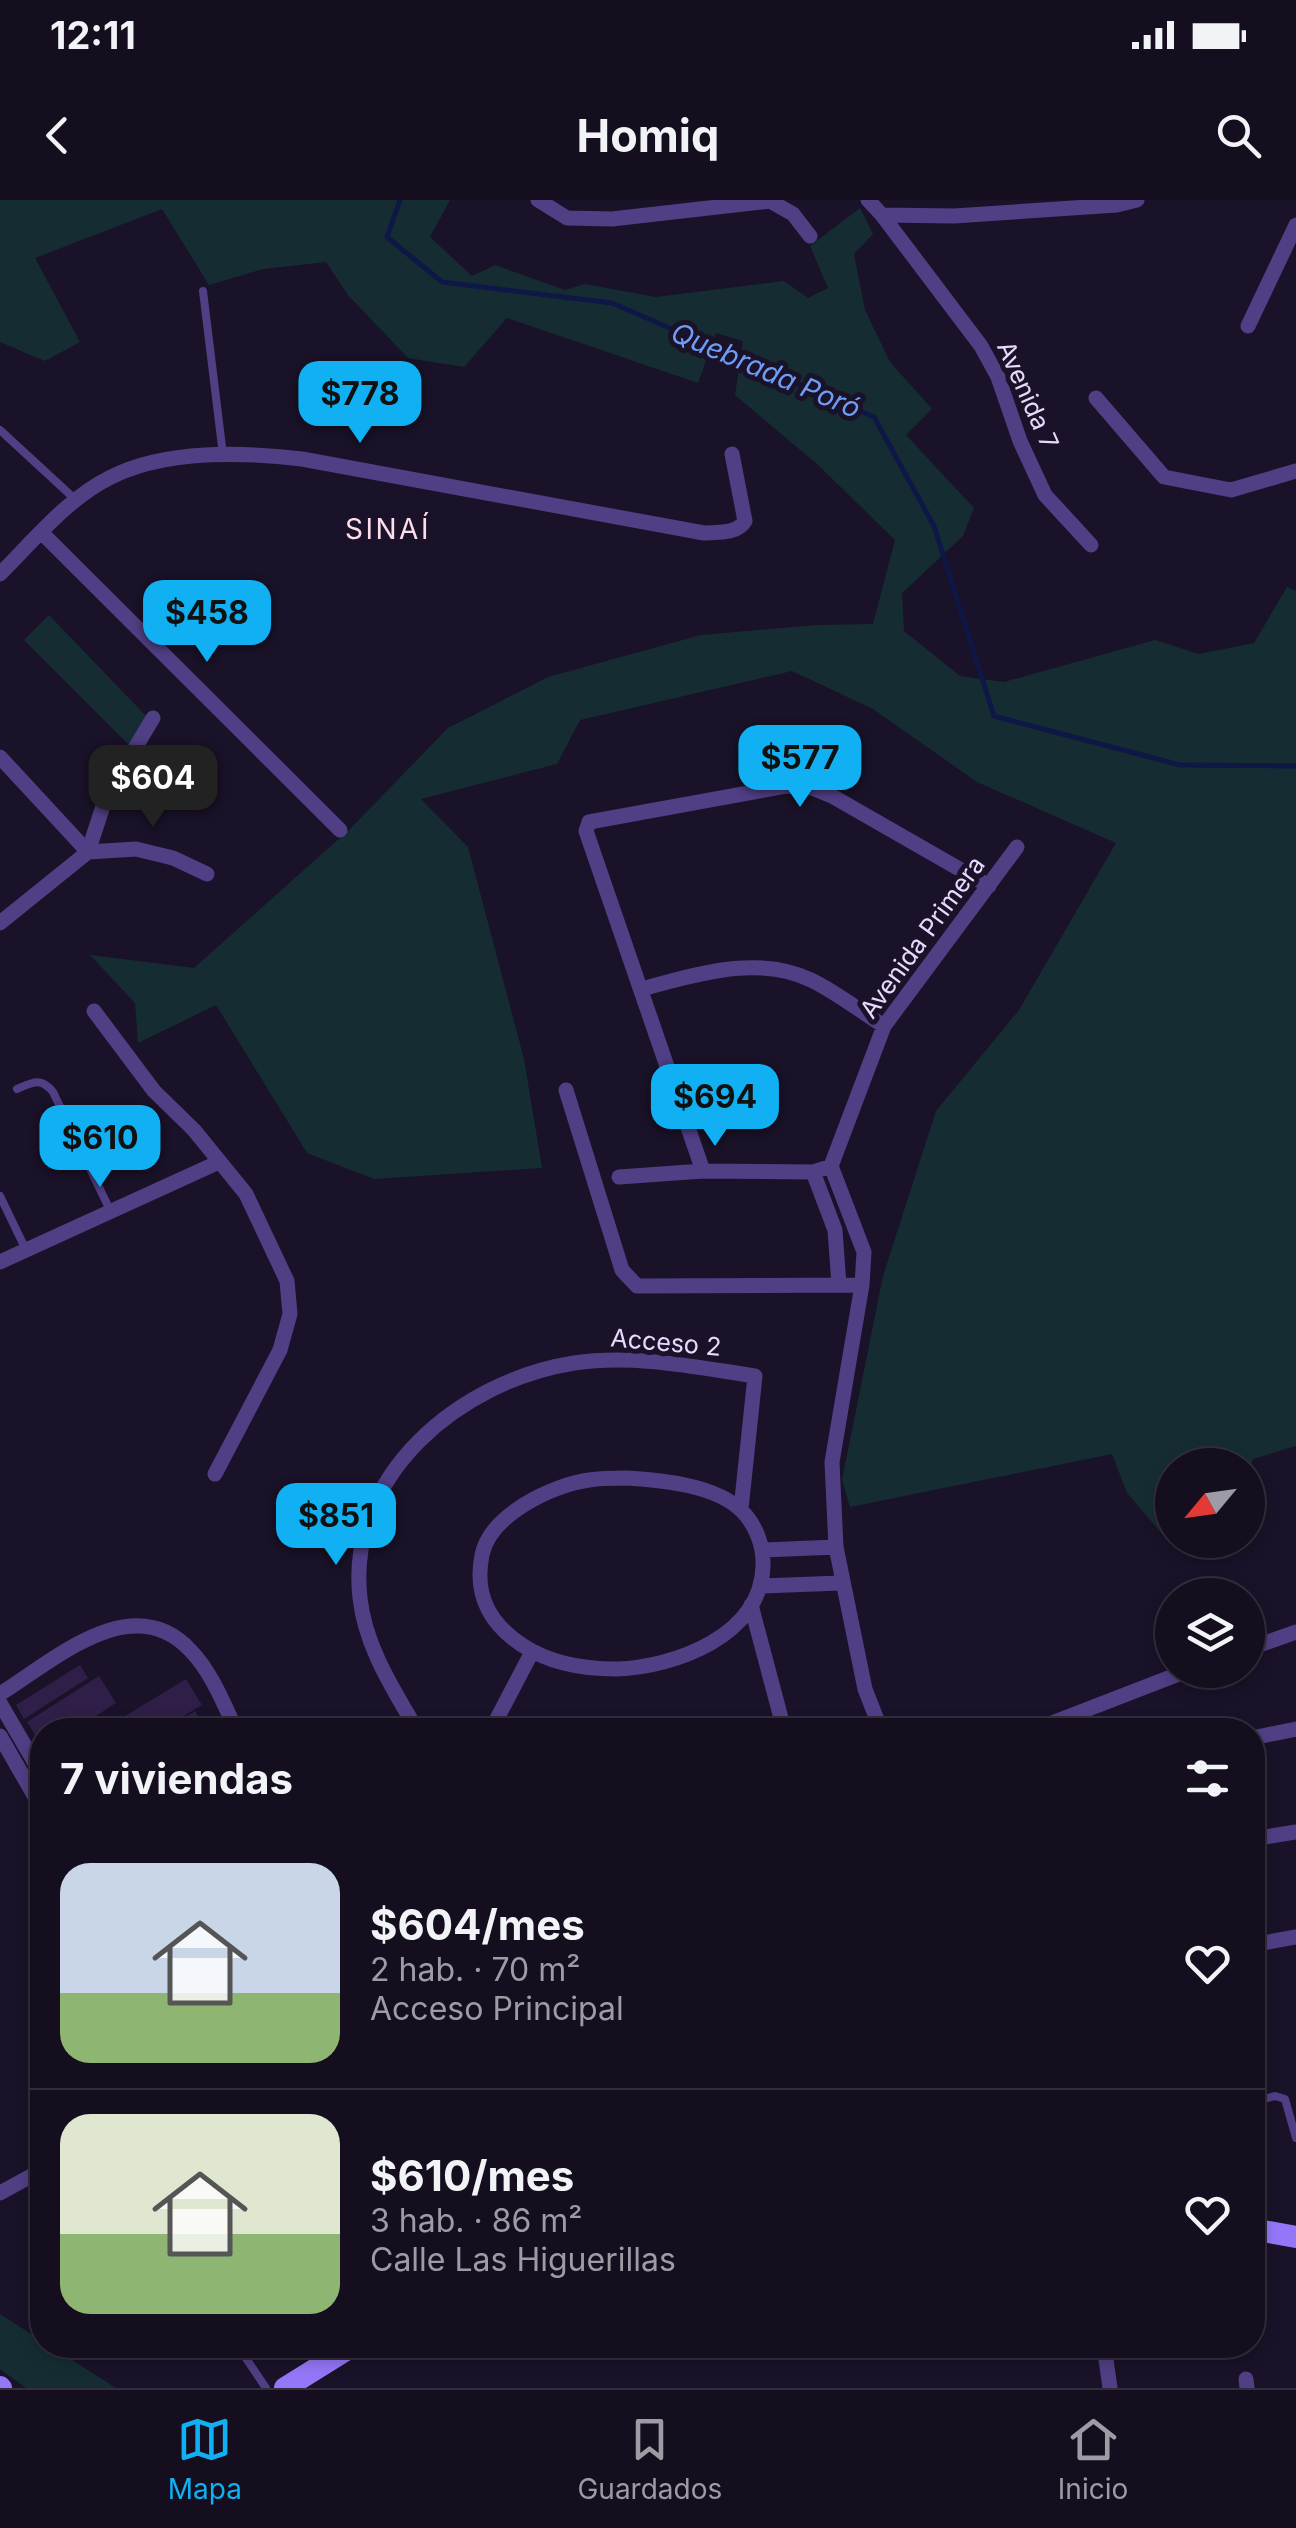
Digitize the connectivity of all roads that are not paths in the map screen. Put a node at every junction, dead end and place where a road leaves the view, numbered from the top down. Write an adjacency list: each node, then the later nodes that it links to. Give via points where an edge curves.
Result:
1 (538, 200): 6 (street, via 567,218 612,219 770,201 793,214)
2 (868, 200): 4 (street, Avenida 7)
3 (1137, 200): 4 (street, via 954,216)
4 (882, 215): 17 (street, Avenida 7, via 980,346 1044,495)
5 (1296, 225): 7 (street)
6 (810, 236)
7 (1289, 254): 9 (street)
8 (203, 291): 13 (lane)
9 (1248, 326)
10 (1096, 398): 14 (street, via 1164,477 1231,490)
11 (0, 430): 15 (lane)
12 (732, 454): 13 (street, via 745,521 704,533 309,460)
13 (223, 456): 15 (street, via 142,464)
14 (1296, 471)
15 (76, 502): 16 (street)
16 (41, 532): 18 (street); 21 (street)
17 (1091, 546)
18 (0, 574)
19 (152, 718): 23 (street, via 105,800)
20 (0, 757): 23 (street)
21 (340, 830)
22 (1017, 847): 25 (street, Avenida Primera)
23 (88, 852): 24 (street, via 136,849); 26 (street)
24 (207, 874)
25 (990, 886): 27 (street, via 812,788 717,797 586,825); 29 (street, Avenida Primera)
26 (0, 923)
27 (641, 989): 29 (street, via 708,972 775,970 808,978); 34 (street)
28 (94, 1011): 32 (street)
29 (884, 1026): 33 (street, Avenida Primera)
30 (16, 1089): 38 (lane, via 37,1080 53,1092)
31 (566, 1090): 42 (street, via 628,1280 638,1286)
32 (219, 1162): 38 (street); 43 (street, via 265,1229 287,1281 290,1314 280,1350)
33 (830, 1166): 35 (street); 41 (street, via 864,1252)
34 (702, 1171): 35 (street); 36 (street)
35 (813, 1172): 42 (street, via 835,1230)
36 (619, 1177)
37 (0, 1196): 39 (lane)
38 (110, 1210): 39 (street)
39 (26, 1250): 40 (street)
40 (0, 1262)
41 (862, 1284): 42 (street); 45 (street, via 832,1462)
42 (839, 1285)
43 (215, 1474)
44 (740, 1510): 46 (street); 52 (street, via 704,1490 627,1478 586,1480 512,1514 483,1550 480,1595 504,1633); 57 (street, Acceso 2, via 755,1376 632,1359 578,1362 535,1372 436,1423 387,1478 371,1511 358,1573 370,1645)
45 (836, 1547): 46 (street); 47 (street)
46 (764, 1550): 48 (street)
47 (841, 1583): 48 (street); 60 (street)
48 (762, 1586): 49 (street)
49 (751, 1605): 52 (street, via 720,1638 642,1668 598,1669); 59 (street)
50 (1296, 1632): 51 (street)
51 (1265, 1643)
52 (532, 1652): 58 (street)
53 (1155, 1683): 61 (street)
54 (0, 1694): 56 (street, via 94,1636 135,1625 164,1632 190,1650)
55 (0, 1703): 65 (street)
56 (230, 1718)
57 (410, 1718)
58 (497, 1718)
59 (778, 1718)
60 (877, 1718)
61 (1065, 1718)
62 (1296, 1729): 63 (street)
63 (1265, 1735)
64 (0, 1736): 66 (street)
65 (30, 1754)
66 (30, 1788)
67 (1296, 1832): 68 (street)
68 (1265, 1837)
69 (1296, 1937): 70 (street)
70 (1265, 1943)
71 (1265, 2099): 72 (lane, via 1285,2099)
72 (1296, 2138)
73 (30, 2177): 74 (street)
74 (0, 2193)
75 (1265, 2231): 76 (main road)
76 (1296, 2237)
77 (246, 2358): 80 (lane)
78 (333, 2358): 81 (main road)
79 (1106, 2358): 82 (street)
80 (266, 2388)
81 (285, 2388)
82 (1110, 2388)

